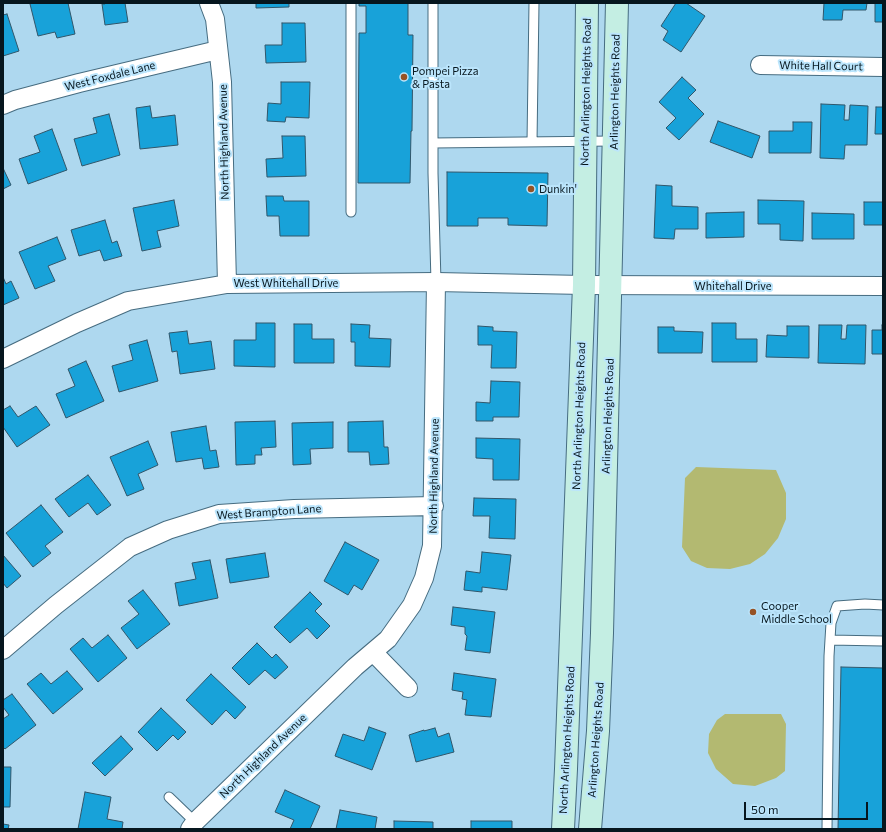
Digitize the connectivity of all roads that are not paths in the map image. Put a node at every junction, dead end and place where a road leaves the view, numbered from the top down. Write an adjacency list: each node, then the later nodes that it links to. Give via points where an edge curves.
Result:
1 (209, 3): 7 (street, North Highland Avenue, via 215,19)
2 (351, 3): 15 (lane)
3 (433, 3): 14 (lane)
4 (534, 3): 13 (lane)
5 (587, 3): 12 (main road, North Arlington Heights Road)
6 (617, 3): 11 (main road, Arlington Heights Road)
7 (218, 50): 10 (street, West Foxdale Lane, via 79,83); 17 (street, North Highland Avenue, via 222,82)
8 (760, 65): 9 (street, White Hall Court)
9 (883, 67)
10 (3, 105)
11 (613, 140): 12 (lane); 19 (main road, Arlington Heights Road)
12 (585, 141): 13 (lane); 18 (main road, North Arlington Heights Road)
13 (532, 142): 14 (lane)
14 (433, 143): 16 (lane)
15 (351, 212)
16 (436, 282): 17 (street, West Whitehall Drive); 18 (street, West Whitehall Drive); 22 (street, North Highland Avenue)
17 (227, 284): 21 (street, West Whitehall Drive, via 128,301)
18 (584, 285): 19 (street, Whitehall Drive); 31 (main road, North Arlington Heights Road)
19 (611, 285): 20 (street, Whitehall Drive); 32 (main road, Arlington Heights Road, via 602,633)
20 (883, 286)
21 (3, 359)
22 (434, 506): 26 (street, West Brampton Lane, via 294,509 219,514 168,530 130,547); 27 (street, North Highland Avenue, via 432,546 424,578 412,605 388,639)
23 (883, 604): 24 (lane, via 837,606 831,624)
24 (830, 640): 25 (lane); 33 (lane)
25 (883, 642)
26 (3, 650)
27 (373, 652): 28 (street); 30 (street, North Highland Avenue)
28 (408, 688)
29 (169, 796): 30 (lane)
30 (197, 827)
31 (563, 829)
32 (590, 829)
33 (827, 829)

